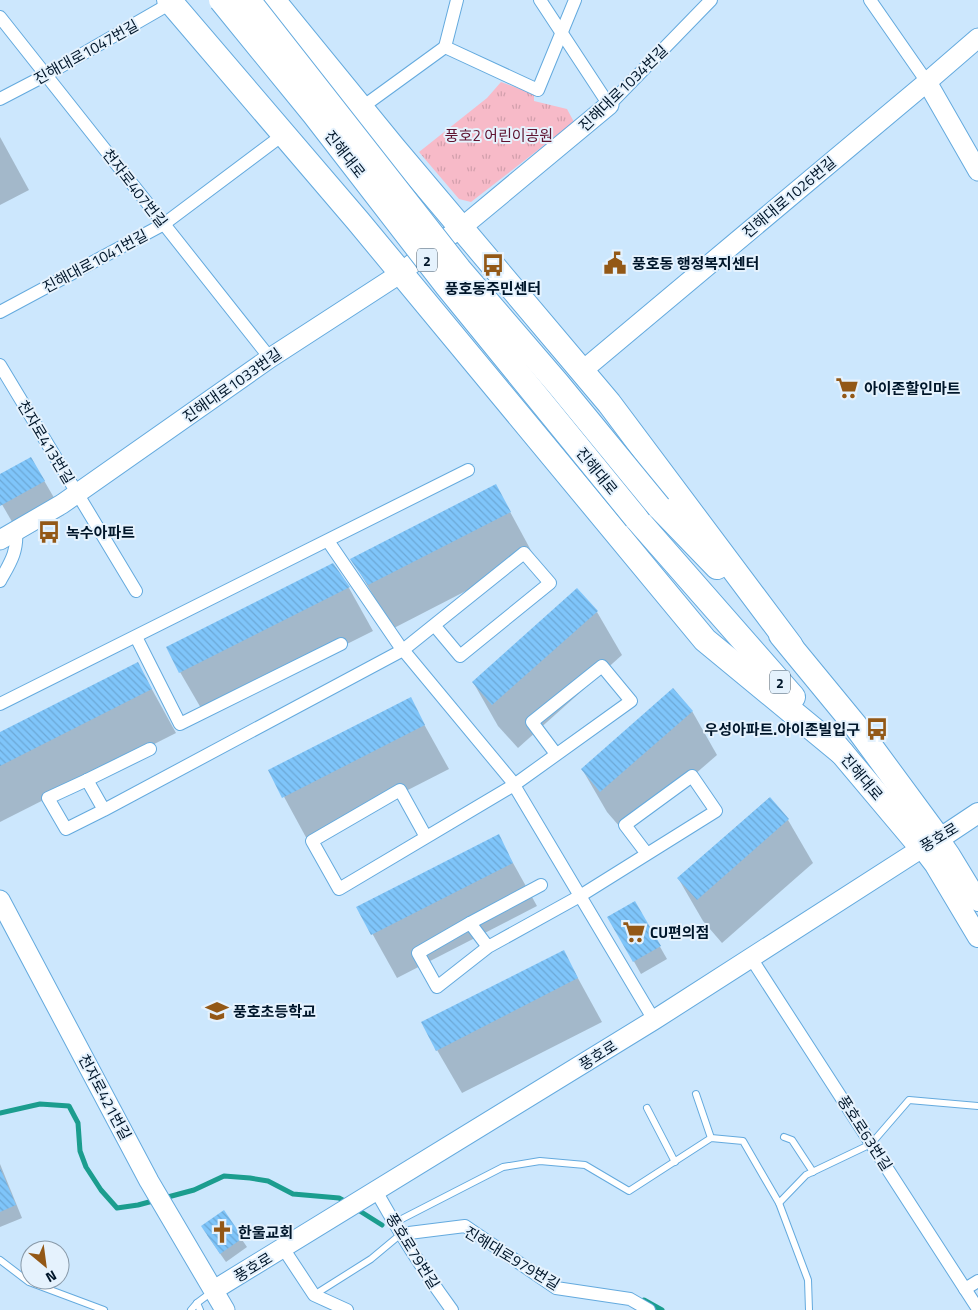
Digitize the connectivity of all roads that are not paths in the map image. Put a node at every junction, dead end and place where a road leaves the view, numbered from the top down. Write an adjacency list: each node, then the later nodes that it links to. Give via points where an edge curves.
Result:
1 (221, 0): 42 (highway, 진해대로 / 2, bridge, via 636,518)
2 (248, 0): 38 (highway, 진해대로 / 2, bridge, via 459,269 659,507)
3 (273, 0): 18 (highway)
4 (457, 0): 13 (street)
5 (540, 0): 11 (street)
6 (575, 0): 11 (street)
7 (711, 0): 17 (street, 진해대로1034번길)
8 (870, 0): 15 (street)
9 (170, 2): 14 (street, 진해대로1047번길); 19 (highway)
10 (0, 17): 14 (street, 천자로407번길)
11 (562, 32): 13 (street, via 538,90); 17 (street)
12 (978, 38): 15 (street, 진해대로1026번길)
13 (445, 47): 18 (street)
14 (46, 75): 16 (street, 진해대로1047번길); 21 (street, 천자로407번길)
15 (927, 82): 20 (street); 27 (street, 진해대로1026번길)
16 (0, 99)
17 (609, 105): 22 (street, 진해대로1034번길)
18 (361, 108): 22 (highway)
19 (284, 134): 21 (street, 진해대로1041번길); 23 (highway)
20 (978, 171)
21 (164, 224): 24 (street, 진해대로1041번길); 25 (street, 천자로407번길)
22 (462, 228): 23 (street, 진해대로1033번길); 27 (highway)
23 (401, 273): 25 (street, 진해대로1033번길); 42 (highway, via 705,640)
24 (0, 312)
25 (270, 358): 29 (street, 진해대로1033번길)
26 (0, 365): 29 (street, 천자로413번길)
27 (582, 370): 38 (highway)
28 (468, 470): 32 (street)
29 (77, 494): 30 (street, 진해대로1033번길); 34 (street, 천자로413번길)
30 (16, 530): 31 (street, 진해대로1033번길); 33 (street, via 13,558)
31 (0, 540)
32 (328, 540): 36 (street); 39 (street)
33 (0, 581)
34 (136, 591)
35 (434, 625): 35 (street, via 524,552 550,583 460,656); 39 (street)
36 (136, 637): 37 (street, via 180,724); 40 (street)
37 (341, 644)
38 (791, 646): 49 (highway, 진해대로 / 2, via 855,725)
39 (403, 650): 45 (street); 46 (street)
40 (0, 704)
41 (150, 749): 44 (street)
42 (842, 753): 49 (highway, 진해대로 / 2)
43 (556, 754): 43 (street, via 631,701 602,666 532,722); 45 (street)
44 (87, 780): 46 (street); 46 (street, via 48,798 66,829)
45 (514, 785): 48 (street); 52 (street)
46 (104, 810)
47 (978, 813): 49 (main road, 풍호로)
48 (426, 837): 48 (street, via 339,889 312,841 400,790)
49 (930, 843): 54 (main road, 진해대로 / 2, via 950,855); 56 (main road, 진해대로 / 2, via 935,865); 58 (street, 풍호로)
50 (647, 854): 50 (street, via 716,811 692,776 625,825); 52 (street)
51 (541, 885): 55 (street)
52 (580, 896): 57 (street); 59 (street)
53 (0, 900): 75 (street, 천자로421번길, via 149,1181)
54 (978, 901)
55 (470, 923): 57 (street); 57 (street, via 418,953 437,987)
56 (978, 936)
57 (488, 948)
58 (751, 958): 59 (street, 풍호로); 65 (street, 풍호로63번길)
59 (654, 1020): 68 (street, 풍호로)
60 (696, 1094): 64 (lane)
61 (978, 1106): 65 (lane, via 909,1100)
62 (647, 1108): 66 (lane)
63 (784, 1137): 67 (lane, via 792,1140)
64 (711, 1138): 66 (lane); 69 (lane, via 743,1141)
65 (871, 1144): 67 (lane); 74 (street, 풍호로63번길)
66 (675, 1162): 70 (lane, via 629,1191 586,1165 540,1161 503,1167)
67 (813, 1172): 69 (lane)
68 (376, 1191): 70 (street, 풍호로79번길); 71 (street, 풍호로)
69 (778, 1203): 86 (lane, via 808,1280)
70 (398, 1228): 76 (lane, via 371,1258); 84 (street, 풍호로79번길); 85 (street, 진해대로979번길, via 465,1226 556,1288 630,1299)
71 (283, 1248): 75 (street, 풍호로); 76 (street)
72 (0, 1260): 79 (lane, via 29,1282)
73 (978, 1281): 74 (street)
74 (965, 1289): 78 (street, 풍호로63번길)
75 (214, 1290): 77 (lane); 82 (street, 천자로421번길)
76 (314, 1295): 83 (street)
77 (197, 1303): 80 (lane); 81 (lane)
78 (978, 1309)
79 (104, 1310)
80 (191, 1310)
81 (200, 1310)
82 (225, 1310)
83 (347, 1310)
84 (452, 1310)
85 (649, 1310)
86 (809, 1310)

